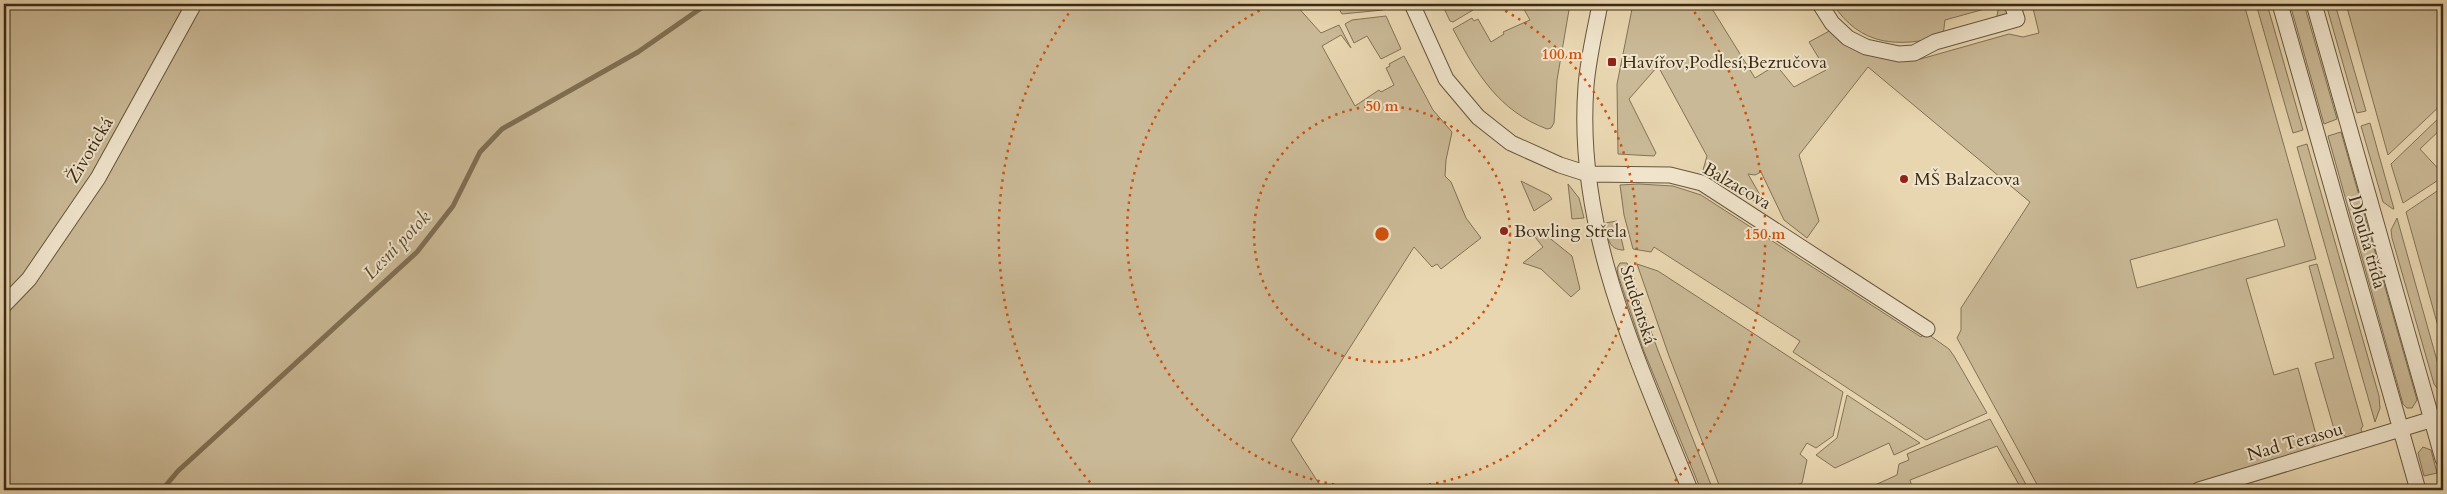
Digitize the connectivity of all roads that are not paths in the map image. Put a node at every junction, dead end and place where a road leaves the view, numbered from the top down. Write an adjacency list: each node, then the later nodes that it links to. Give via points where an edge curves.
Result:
1 (194, 4): 9 (street, Životická, via 98,178 28,279)
2 (1412, 4): 8 (street, Balzacova, via 1446,79 1478,118 1511,143)
3 (1600, 4): 8 (street, Studentská, via 1586,86)
4 (1820, 4): 5 (street, via 1832,23 1848,38 1866,48 1900,54 1914,53 1935,42 2017,19)
5 (2012, 4)
6 (2280, 4): 12 (street, Dlouhá třída)
7 (2314, 4): 11 (street, Dlouhá třída)
8 (1588, 174): 10 (street, Balzacova, via 1670,175 1702,183); 14 (street, Studentská, via 1599,242 1615,300)
9 (4, 305)
10 (1927, 328)
11 (2438, 418): 12 (street, Nad Terasou); 13 (street, Dlouhá třída)
12 (2401, 430): 15 (street, Nad Terasou); 16 (street, Dlouhá třída)
13 (2443, 459)
14 (1690, 490)
15 (2199, 490)
16 (2418, 490)

